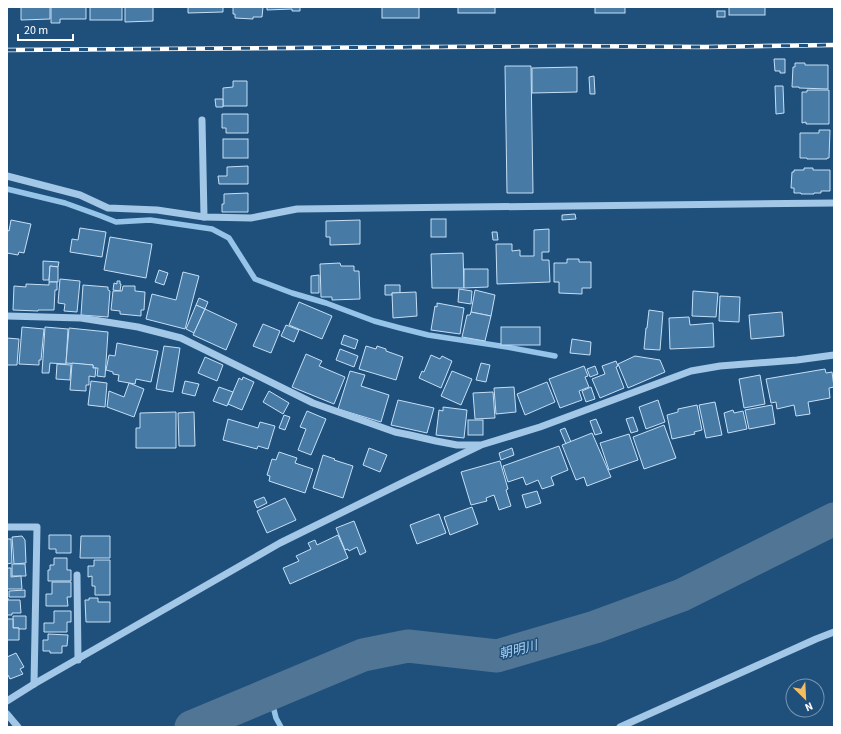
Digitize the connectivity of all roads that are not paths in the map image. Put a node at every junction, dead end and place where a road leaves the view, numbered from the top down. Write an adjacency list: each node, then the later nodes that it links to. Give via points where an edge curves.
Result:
1 (202, 120): 4 (street)
2 (7, 176): 4 (street, via 80,195 108,208 157,210)
3 (834, 203): 4 (street, via 298,209 251,218)
4 (204, 217)
5 (7, 316): 7 (street, via 80,318 138,327 181,338 312,403 395,432 457,445)
6 (834, 355): 7 (street, via 691,371 540,427)
7 (481, 445): 11 (street, via 280,543)
8 (7, 527): 12 (street, via 37,527)
9 (77, 575): 11 (street)
10 (834, 632): 16 (street)
11 (78, 660): 12 (street)
12 (34, 684): 13 (street)
13 (7, 701)
14 (7, 714): 15 (street)
15 (18, 727)
16 (620, 727)

